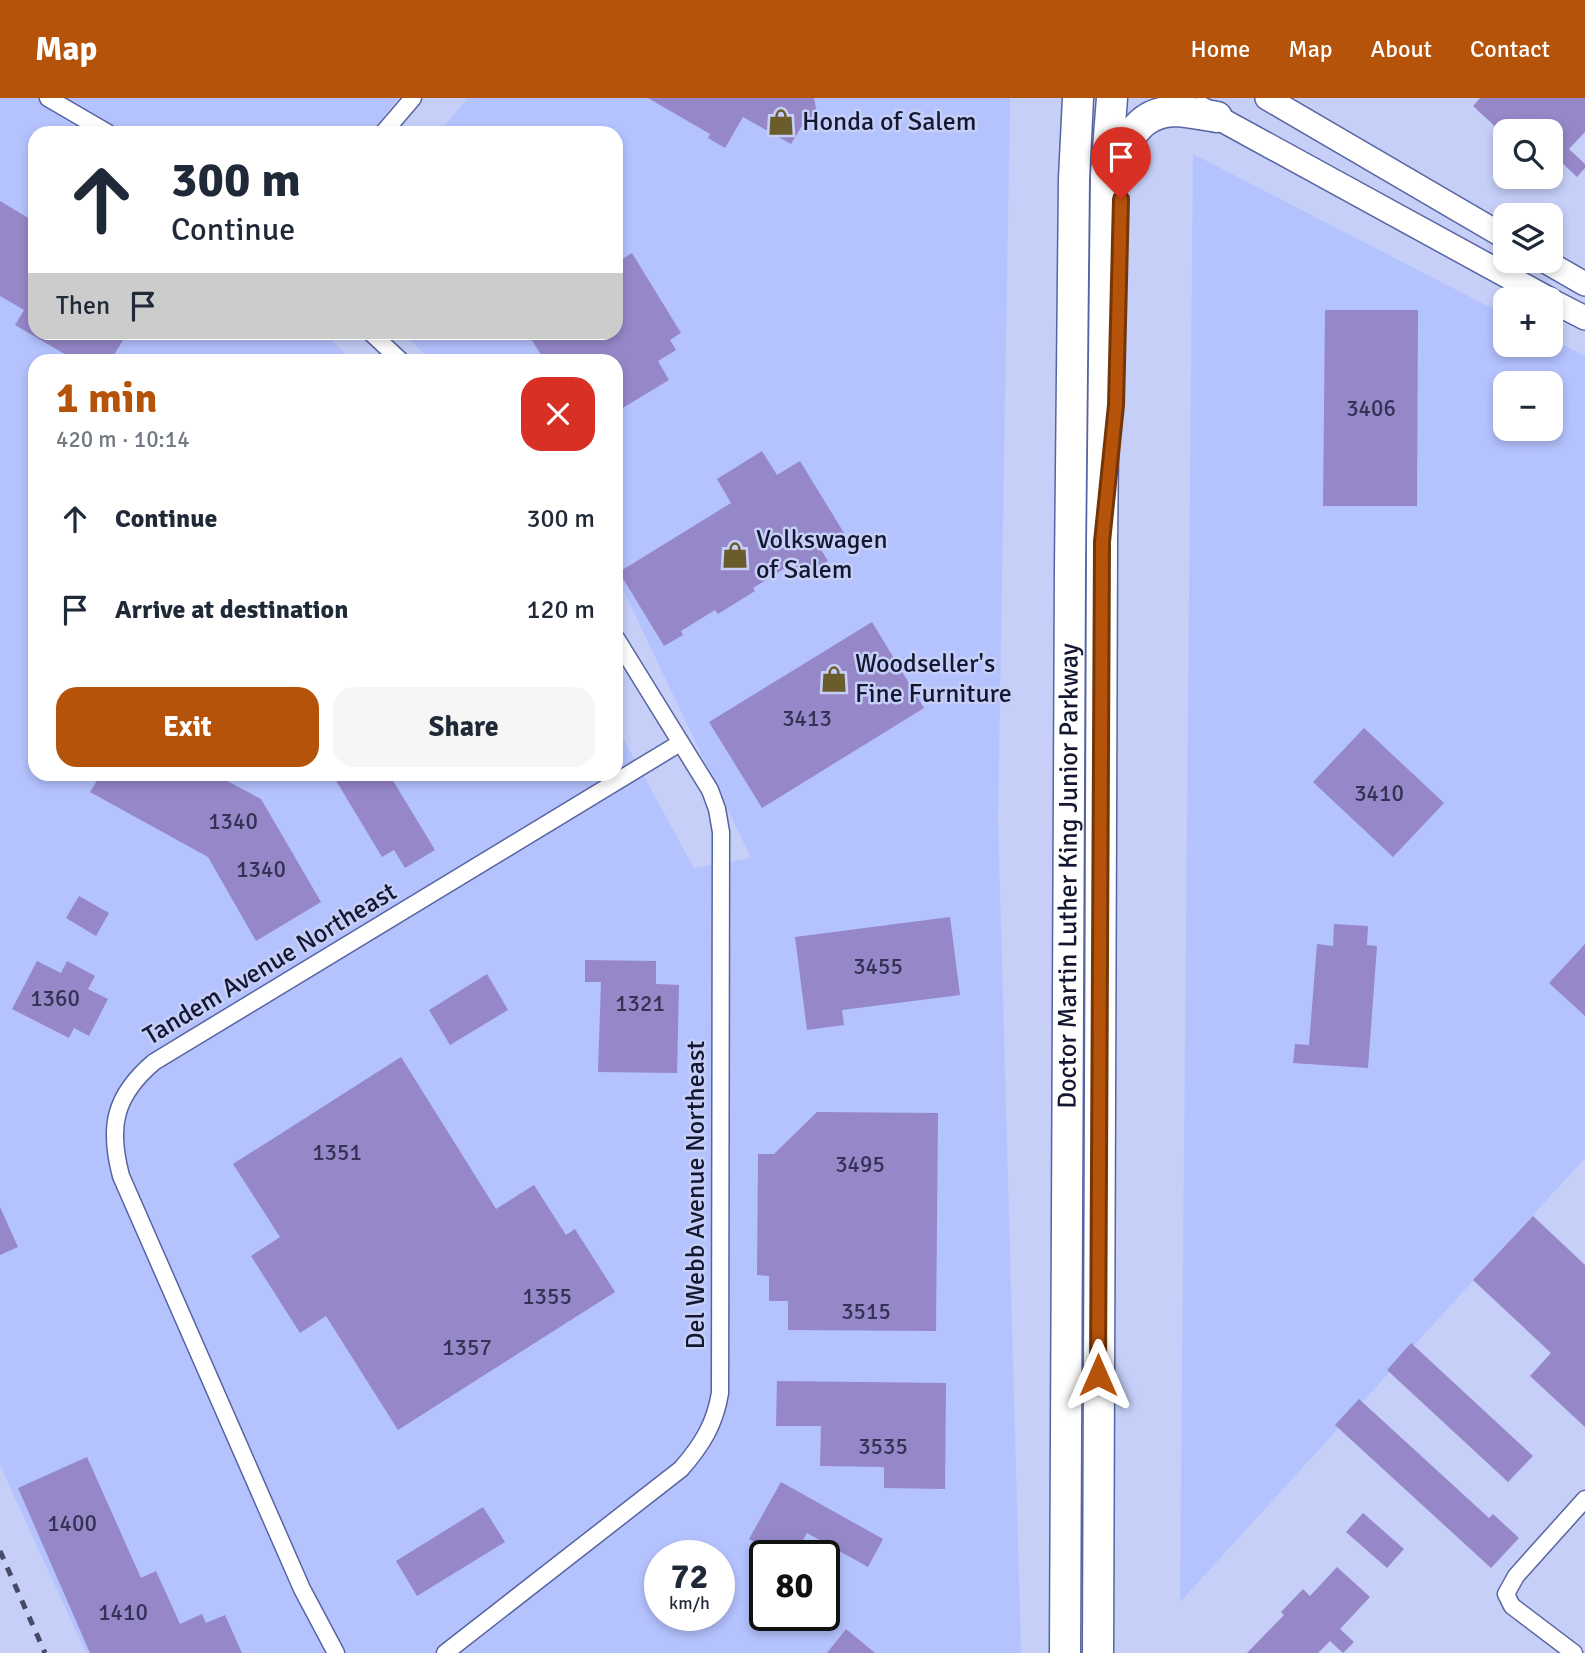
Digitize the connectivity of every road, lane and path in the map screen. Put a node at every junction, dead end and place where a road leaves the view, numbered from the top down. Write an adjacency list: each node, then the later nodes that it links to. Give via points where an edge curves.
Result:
1 (48, 98): 8 (street)
2 (413, 98): 9 (street)
3 (1078, 98): 26 (highway, Doctor Martin Luther King Junior Parkway, via 1070,526)
4 (1112, 98): 18 (highway, Doctor Martin Luther King Junior Parkway, via 1105,175)
5 (1184, 98): 7 (main road)
6 (1267, 98): 10 (main road)
7 (1217, 117): 13 (main road); 18 (highway, via 1176,111 1155,116 1132,132 1124,154 1116,405)
8 (96, 126)
9 (389, 126)
10 (1493, 230)
11 (1563, 271): 12 (main road)
12 (1585, 284)
13 (1526, 287)
14 (1563, 307): 15 (main road)
15 (1585, 318)
16 (379, 340): 17 (street)
17 (394, 354)
18 (1102, 542): 27 (highway, Doctor Martin Luther King Junior Parkway)
19 (623, 649): 20 (street, Del Webb Avenue Northeast)
20 (680, 743): 21 (street, Tandem Avenue Northeast); 25 (street, Del Webb Avenue Northeast, via 709,790 721,832 717,1414 704,1441 681,1469)
21 (623, 778)
22 (617, 781): 24 (street, Tandem Avenue Northeast, via 154,1062 129,1088 119,1108 114,1128 121,1176 302,1589)
23 (1585, 1499): 28 (street, via 1516,1576 1506,1594 1512,1606)
24 (336, 1653)
25 (445, 1653)
26 (1065, 1653)
27 (1098, 1653)
28 (1574, 1653)

